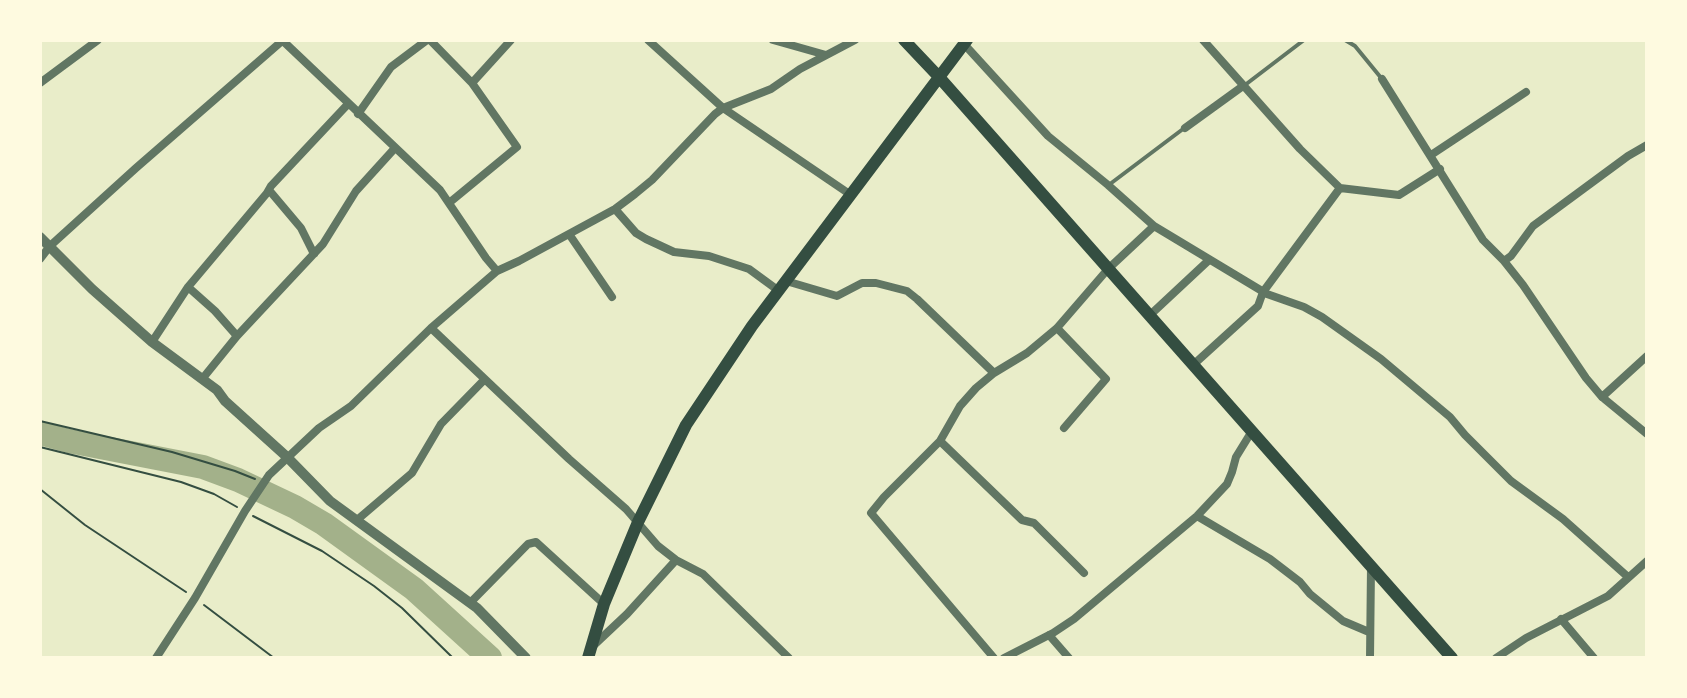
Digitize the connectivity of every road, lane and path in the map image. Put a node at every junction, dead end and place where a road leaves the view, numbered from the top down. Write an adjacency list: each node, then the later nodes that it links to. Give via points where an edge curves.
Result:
1 (98, 40): 16 (street)
2 (282, 40): 20 (street); 37 (street)
3 (428, 40): 17 (street); 22 (street, via 391,67)
4 (511, 40): 17 (street)
5 (648, 40): 21 (street)
6 (773, 40): 13 (street)
7 (855, 40): 13 (street)
8 (904, 40): 14 (main road)
9 (1203, 40): 18 (street)
10 (1304, 40): 18 (lane)
11 (1345, 40): 15 (lane)
12 (966, 42): 14 (main road); 28 (street, via 1048,136)
13 (827, 55): 21 (street, via 771,89)
14 (939, 77): 31 (main road); 42 (main road)
15 (1382, 79): 26 (street)
16 (40, 83)
17 (472, 83): 32 (street, via 517,147)
18 (1243, 86): 23 (street); 29 (street)
19 (1526, 92): 26 (street)
20 (348, 104): 22 (street); 30 (street)
21 (723, 108): 31 (street); 33 (street, via 652,180)
22 (358, 114): 25 (street)
23 (1185, 128): 28 (lane)
24 (1647, 145): 41 (street, via 1533,226)
25 (395, 148): 32 (street); 38 (street, via 356,191)
26 (1431, 155): 27 (street)
27 (1440, 169): 29 (street, via 1399,195); 41 (street, via 1483,240)
28 (1108, 185): 34 (street)
29 (1340, 188): 46 (street)
30 (269, 190): 38 (street, via 301,228); 45 (street)
31 (851, 195): 44 (main road)
32 (449, 203): 43 (street)
33 (615, 209): 35 (street); 44 (street, via 636,233 674,252 709,256)
34 (1154, 226): 40 (street); 42 (street)
35 (569, 234): 43 (street); 47 (street)
36 (40, 237): 37 (street)
37 (50, 246): 39 (street); 52 (street)
38 (314, 254): 51 (street)
39 (40, 259)
40 (1209, 260): 46 (street); 48 (street)
41 (1504, 261): 58 (street)
42 (1108, 269): 48 (main road); 50 (street)
43 (497, 271): 49 (street)
44 (782, 286): 55 (street, via 837,296 862,283 907,291); 71 (main road, via 686,425)
45 (188, 287): 51 (street); 52 (street)
46 (1263, 292): 54 (street, via 1258,306); 76 (street, via 1322,317 1381,359 1450,417 1511,481)
47 (612, 297)
48 (1149, 316): 54 (main road)
49 (431, 328): 57 (street); 65 (street, via 351,406)
50 (1057, 328): 55 (street); 60 (street, via 1106,379)
51 (237, 336): 56 (street)
52 (152, 342): 56 (street)
53 (1647, 356): 58 (street)
54 (1193, 365): 61 (main road)
55 (994, 373): 63 (street, via 960,406)
56 (203, 378): 65 (street)
57 (485, 379): 70 (street, via 441,424 412,473); 71 (street)
58 (1602, 397): 62 (street)
59 (40, 421): 66 (path, via 172,452)
60 (1064, 428)
61 (1252, 431): 69 (street, via 1227,484); 74 (main road)
62 (1647, 434)
63 (940, 441): 75 (street); 90 (street, via 871,513)
64 (40, 447): 68 (path, via 181,482)
65 (287, 457): 66 (street); 70 (street)
66 (263, 482): 68 (street)
67 (40, 489): 77 (path)
68 (245, 511): 77 (street); 87 (path, via 374,586)
69 (1197, 516): 81 (street, via 1270,559 1343,621); 82 (street)
70 (357, 520): 78 (street)
71 (638, 522): 72 (street); 79 (main road)
72 (676, 560): 83 (street); 89 (street, via 703,574)
73 (1647, 561): 76 (street)
74 (1371, 567): 81 (street); 94 (main road)
75 (1084, 573)
76 (1628, 577): 80 (street, via 1608,596)
77 (195, 598): 85 (street); 86 (path)
78 (470, 603): 79 (street, via 536,542); 88 (street)
79 (604, 604): 83 (main road)
80 (1561, 619): 95 (street); 96 (street)
81 (1369, 632): 93 (street)
82 (1049, 635): 84 (street); 92 (street)
83 (590, 653)
84 (1021, 654): 91 (street)
85 (156, 658)
86 (274, 658)
87 (453, 658)
88 (526, 658)
89 (789, 658)
90 (994, 658)
91 (1004, 658)
92 (1069, 658)
93 (1370, 658)
94 (1452, 658)
95 (1496, 658)
96 (1594, 658)

